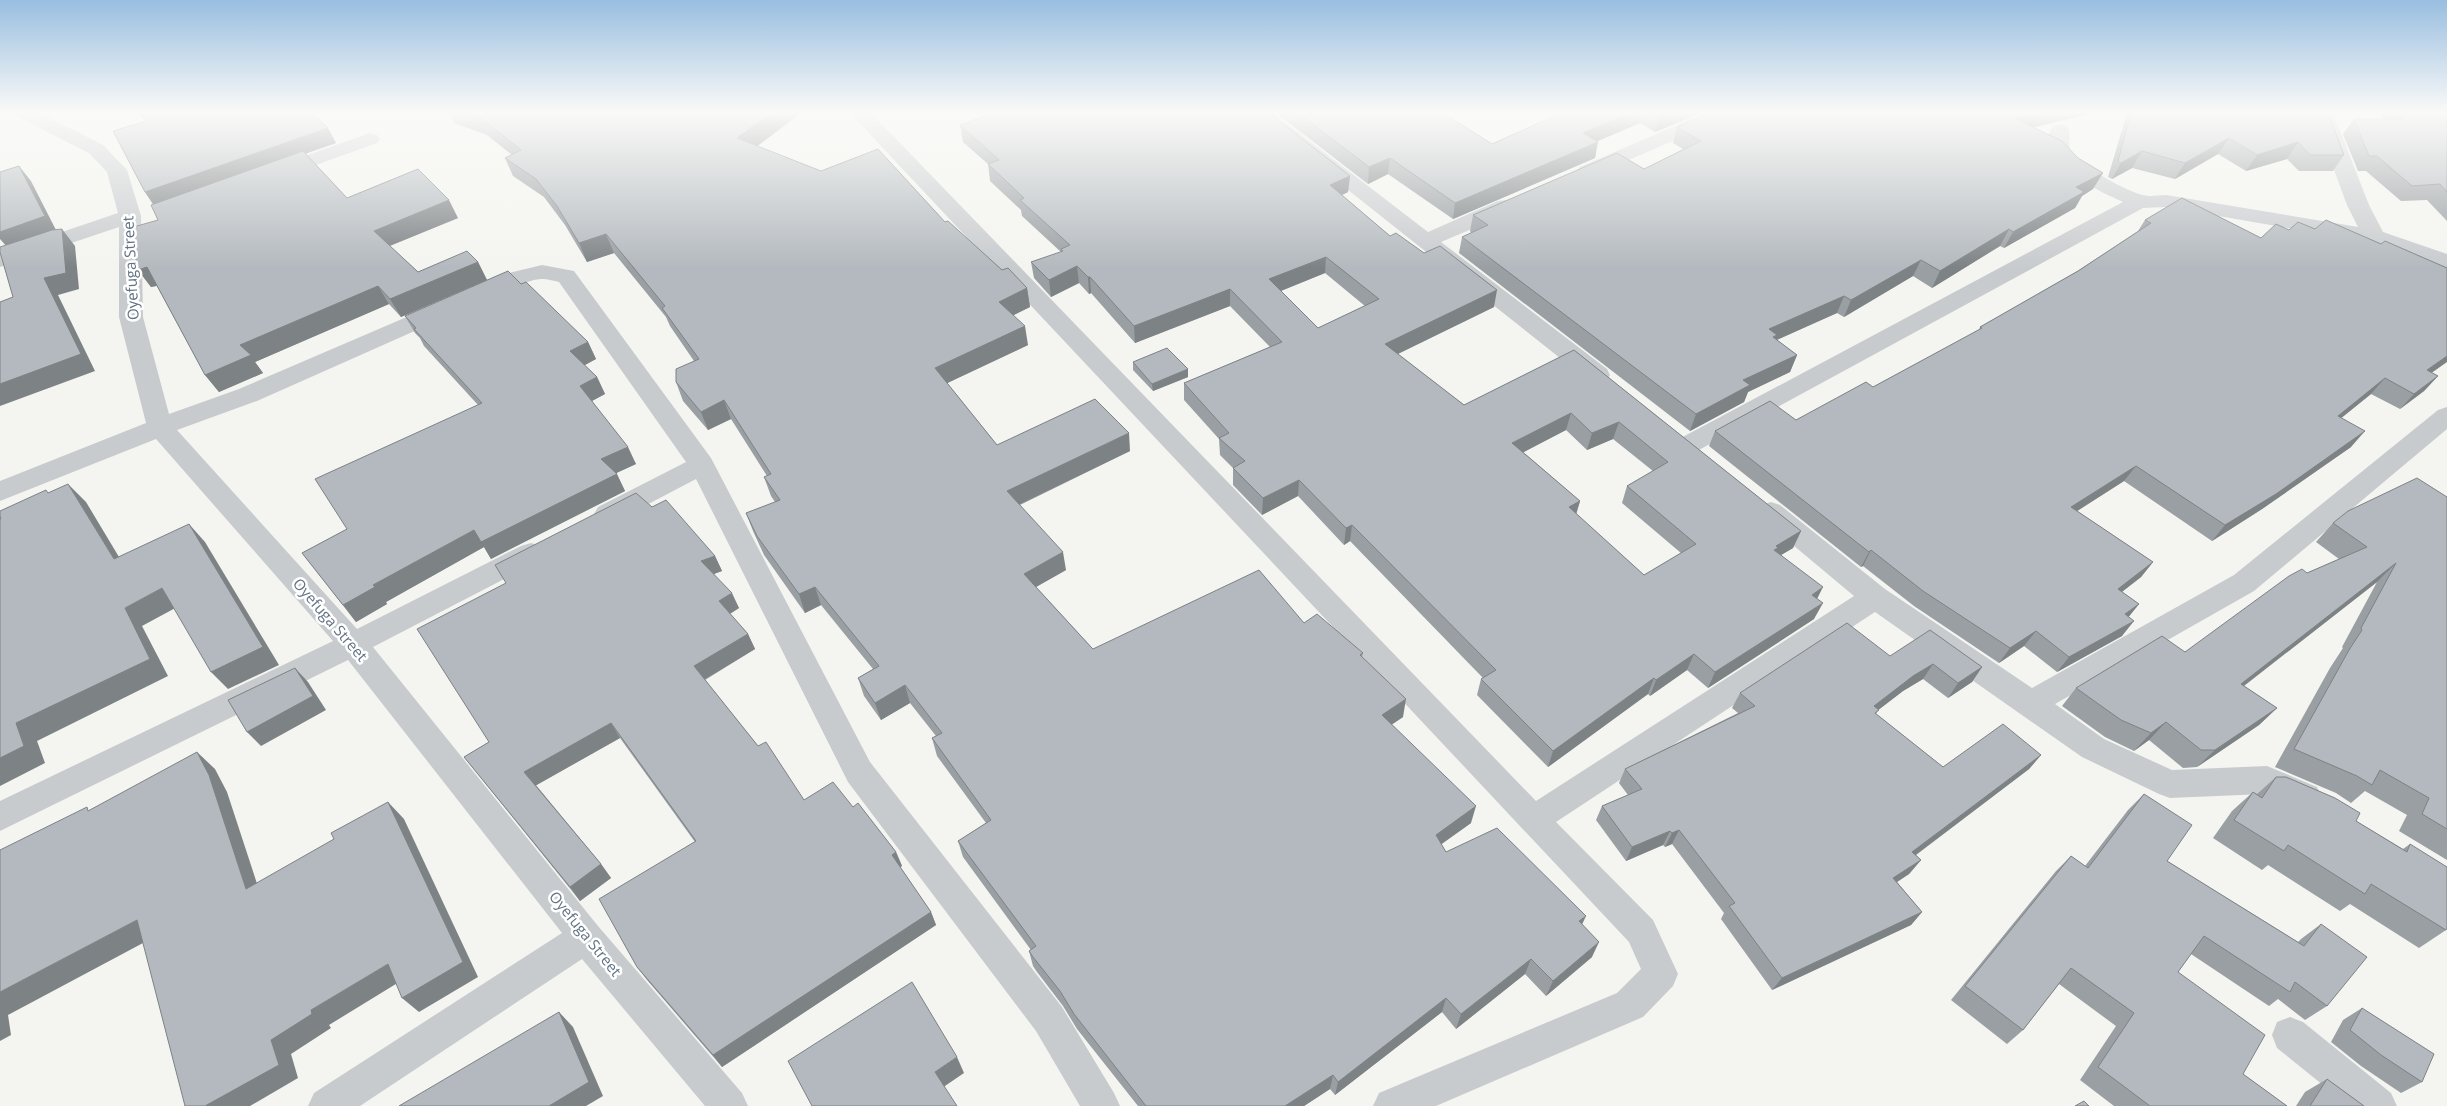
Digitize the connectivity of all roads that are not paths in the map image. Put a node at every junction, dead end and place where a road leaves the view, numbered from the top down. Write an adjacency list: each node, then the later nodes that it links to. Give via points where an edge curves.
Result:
1 (112, 165): 12 (street, Oyefuga Street, via 117,170)
2 (301, 165): 9 (street)
3 (909, 165): 31 (street)
4 (1328, 165): 14 (street)
5 (1600, 165): 8 (street)
6 (2072, 165): 11 (street)
7 (2343, 165): 13 (street)
8 (1569, 178)
9 (260, 179)
10 (1525, 198): 14 (street)
11 (2139, 202): 13 (street, via 2166,201); 20 (street, via 1680,439)
12 (137, 219): 15 (street); 19 (street, Oyefuga Street, via 131,317)
13 (2374, 236): 16 (street)
14 (1427, 240): 17 (street)
15 (0, 260)
16 (2447, 262)
17 (1619, 391)
18 (2447, 416): 28 (street, via 2244,583)
19 (160, 427): 21 (street, via 248,395 512,279 542,272 566,276); 22 (street); 27 (street, Oyefuga Street)
20 (1710, 463)
21 (702, 465): 24 (street); 36 (street, via 859,772 1049,1019)
22 (0, 491)
23 (1755, 500): 26 (street)
24 (589, 524)
25 (554, 541): 27 (street)
26 (1875, 597): 28 (street); 31 (street)
27 (353, 644): 30 (street); 32 (street, Oyefuga Street)
28 (2031, 703): 29 (street, via 2093,748 2170,784 2268,780)
29 (2332, 810)
30 (0, 817)
31 (1533, 820): 37 (street, via 1641,931 1661,974 1630,1005)
32 (586, 937): 34 (street); 35 (street, Oyefuga Street)
33 (2290, 1035): 38 (street)
34 (327, 1106)
35 (729, 1106)
36 (1101, 1106)
37 (1392, 1106)
38 (2378, 1106)

